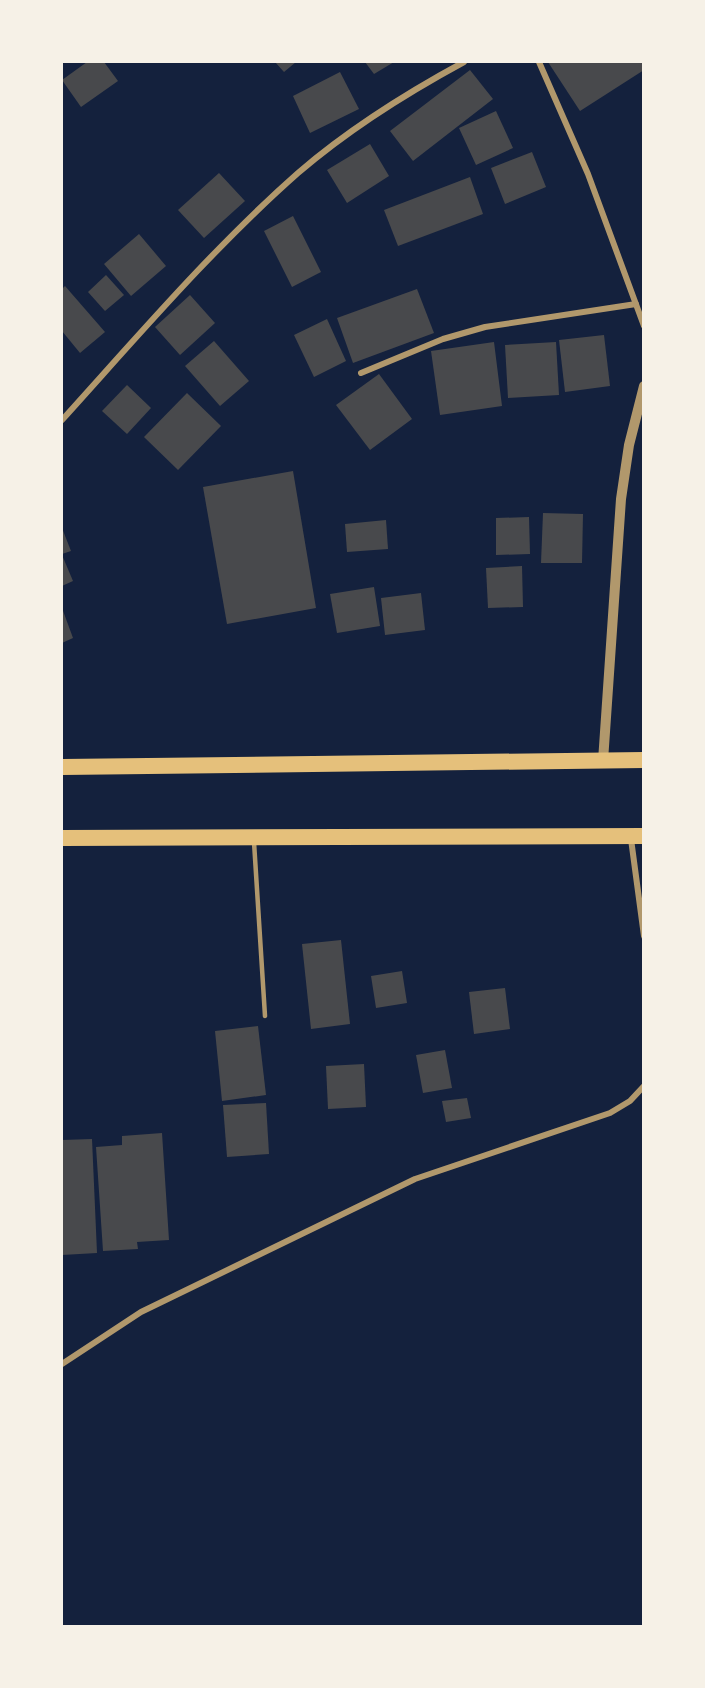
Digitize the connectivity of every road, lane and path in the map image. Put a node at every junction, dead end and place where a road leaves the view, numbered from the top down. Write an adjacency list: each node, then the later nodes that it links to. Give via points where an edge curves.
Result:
1 (464, 62): 7 (street, via 396,100 299,173 239,230)
2 (539, 62): 3 (street, via 588,174)
3 (636, 304): 4 (street); 5 (street, via 484,327 443,339)
4 (644, 326)
5 (360, 373)
6 (644, 386): 9 (street, via 621,499)
7 (62, 420)
8 (644, 760): 9 (highway)
9 (603, 761): 10 (highway)
10 (62, 767)
11 (637, 836): 13 (highway); 14 (street)
12 (62, 838): 13 (highway)
13 (254, 838): 15 (lane)
14 (644, 936)
15 (265, 1016)
16 (644, 1086): 17 (street, via 630,1101 610,1113 415,1179 141,1312)
17 (62, 1364)

